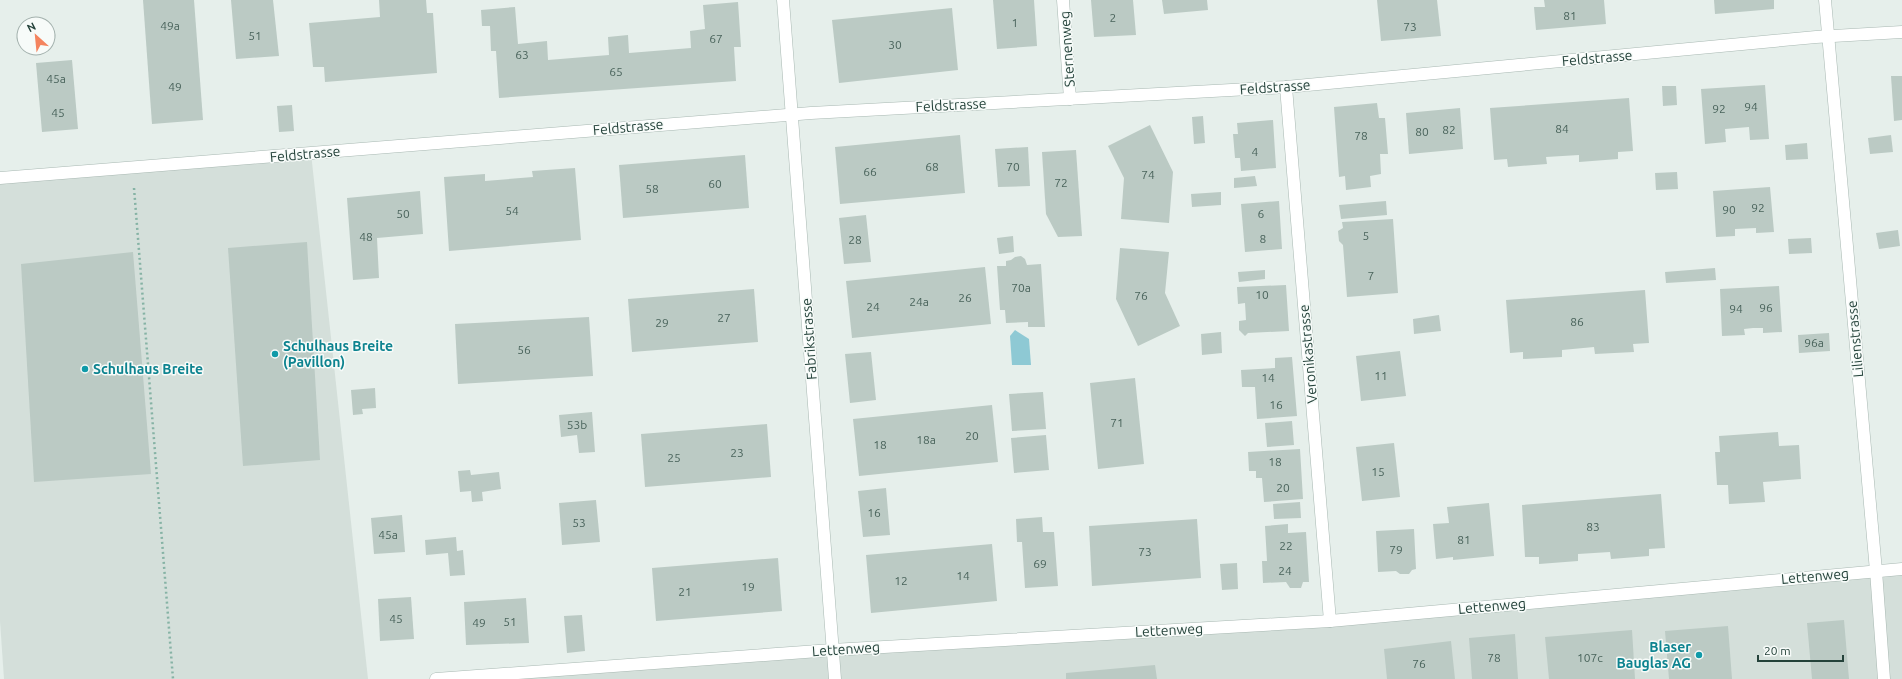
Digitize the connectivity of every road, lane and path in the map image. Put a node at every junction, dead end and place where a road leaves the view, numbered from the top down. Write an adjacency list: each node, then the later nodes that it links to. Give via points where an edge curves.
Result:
1 (783, 0): 8 (street, Fabrikstrasse)
2 (1063, 0): 7 (street, Sternenweg)
3 (1825, 0): 5 (street, Lilienstrasse)
4 (1902, 32): 5 (street, Feldstrasse)
5 (1827, 36): 6 (street, Feldstrasse); 12 (street, Lilienstrasse)
6 (1286, 87): 7 (street, Feldstrasse); 13 (street, Veronikastrasse)
7 (1070, 99): 8 (street, Feldstrasse)
8 (792, 114): 9 (street, Feldstrasse); 14 (street, Fabrikstrasse)
9 (133, 167): 10 (street, Feldstrasse); 15 (path)
10 (0, 178)
11 (1902, 569): 12 (street, Lettenweg)
12 (1876, 571): 13 (street, Lettenweg); 18 (street, Lilienstrasse)
13 (1330, 621): 14 (street, Lettenweg)
14 (832, 650): 16 (street, Lettenweg); 17 (street, Fabrikstrasse)
15 (173, 679)
16 (436, 679)
17 (835, 679)
18 (1884, 679)

